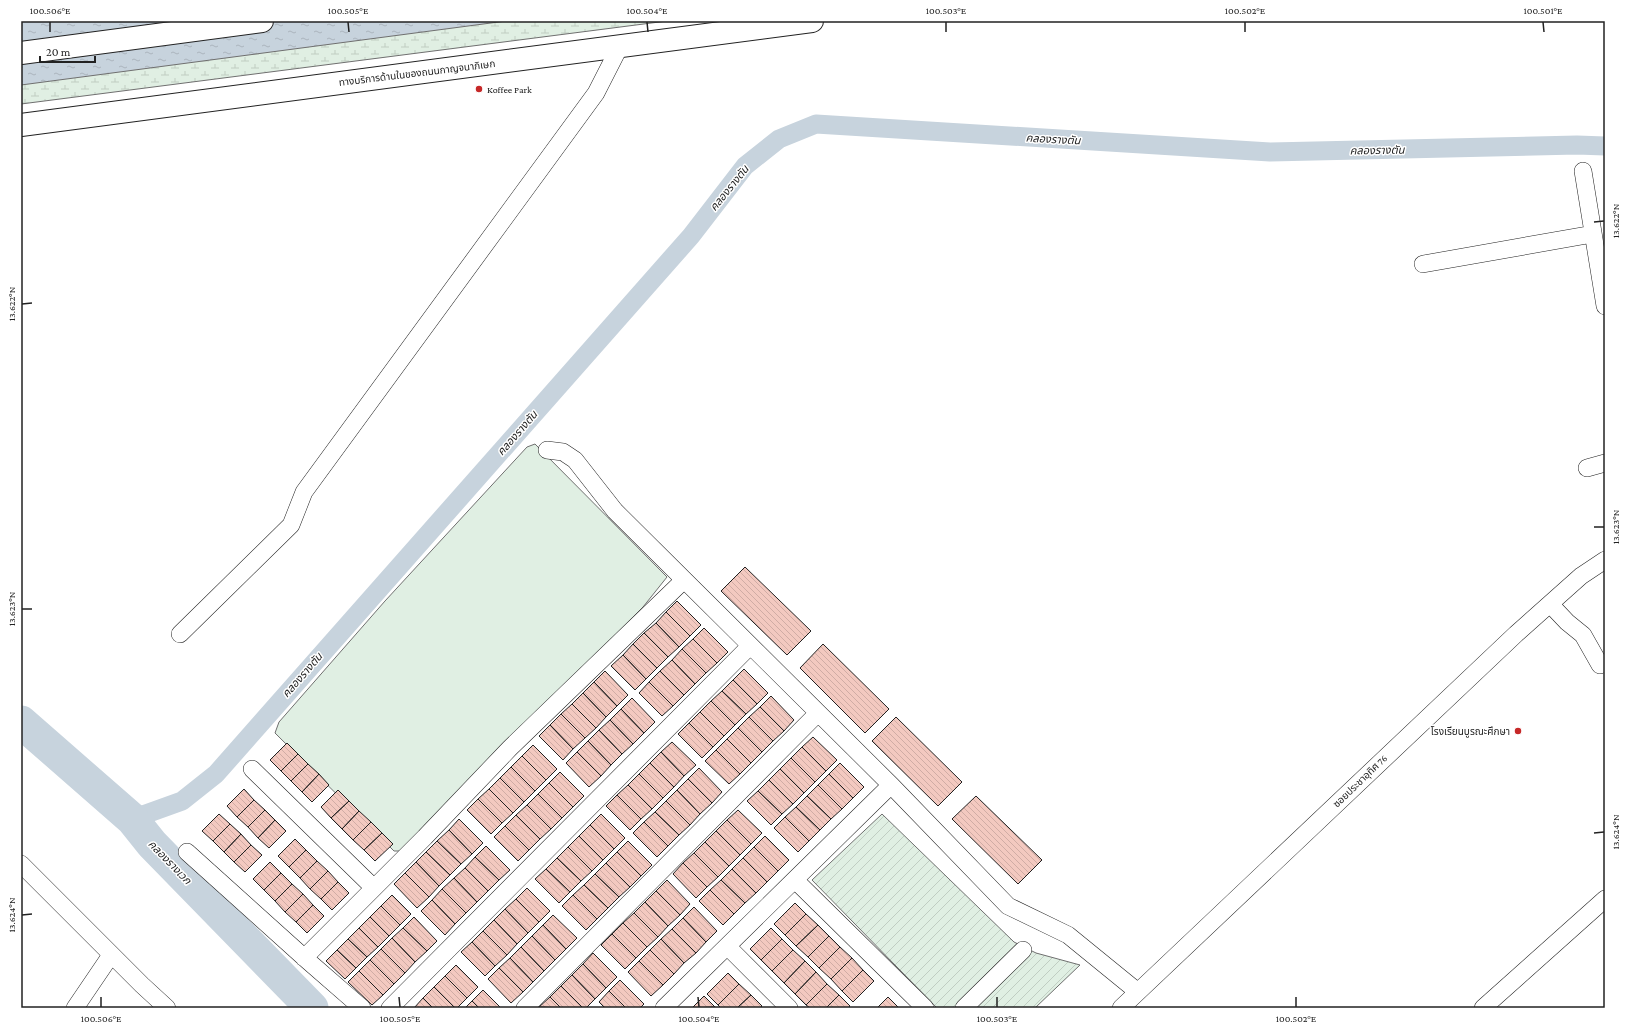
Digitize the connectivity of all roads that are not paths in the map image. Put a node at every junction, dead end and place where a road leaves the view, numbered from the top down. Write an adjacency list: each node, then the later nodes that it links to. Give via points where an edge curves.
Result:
1 (262, 21): 4 (main road)
2 (812, 21): 3 (main road, ทางบริการด้านในของถนนกาญจนาภิเษก)
3 (620, 46): 5 (main road, ทางบริการด้านในของถนนกาญจนาภิเษก); 16 (street, via 596,93 304,492 291,524)
4 (21, 53)
5 (21, 125)
6 (1583, 172): 7 (street)
7 (1593, 234): 8 (street); 9 (street)
8 (1423, 264)
9 (1605, 306)
10 (547, 450): 14 (street, via 563,452 575,460 615,511)
11 (1605, 463): 12 (street)
12 (1587, 468)
13 (1605, 560): 15 (street, ซอยประชาอุทิศ 76, via 1581,576)
14 (684, 580): 17 (street); 25 (street, via 510,748)
15 (1550, 604): 18 (street, via 1583,635); 31 (street, ซอยประชาอุทิศ 76, via 1414,729)
16 (180, 634)
17 (750, 646): 19 (street); 35 (street)
18 (1600, 664)
19 (818, 713): 21 (street); 36 (street)
20 (252, 769): 25 (street)
21 (891, 785): 24 (street); 31 (street, via 1008,906 1068,935)
22 (187, 852): 30 (street)
23 (22, 867): 29 (street)
24 (795, 880): 27 (street); 39 (street)
25 (374, 888): 30 (street)
26 (1605, 899): 42 (street)
27 (727, 946): 37 (street); 38 (street)
28 (1023, 950): 40 (street)
29 (111, 955): 32 (street); 33 (street)
30 (304, 958): 34 (street)
31 (1138, 992): 41 (street, ซอยประชาอุทิศ 76)
32 (75, 1008)
33 (167, 1008)
34 (362, 1008)
35 (390, 1008)
36 (525, 1008)
37 (664, 1008)
38 (789, 1008)
39 (925, 1008)
40 (964, 1008)
41 (1121, 1008)
42 (1483, 1008)

